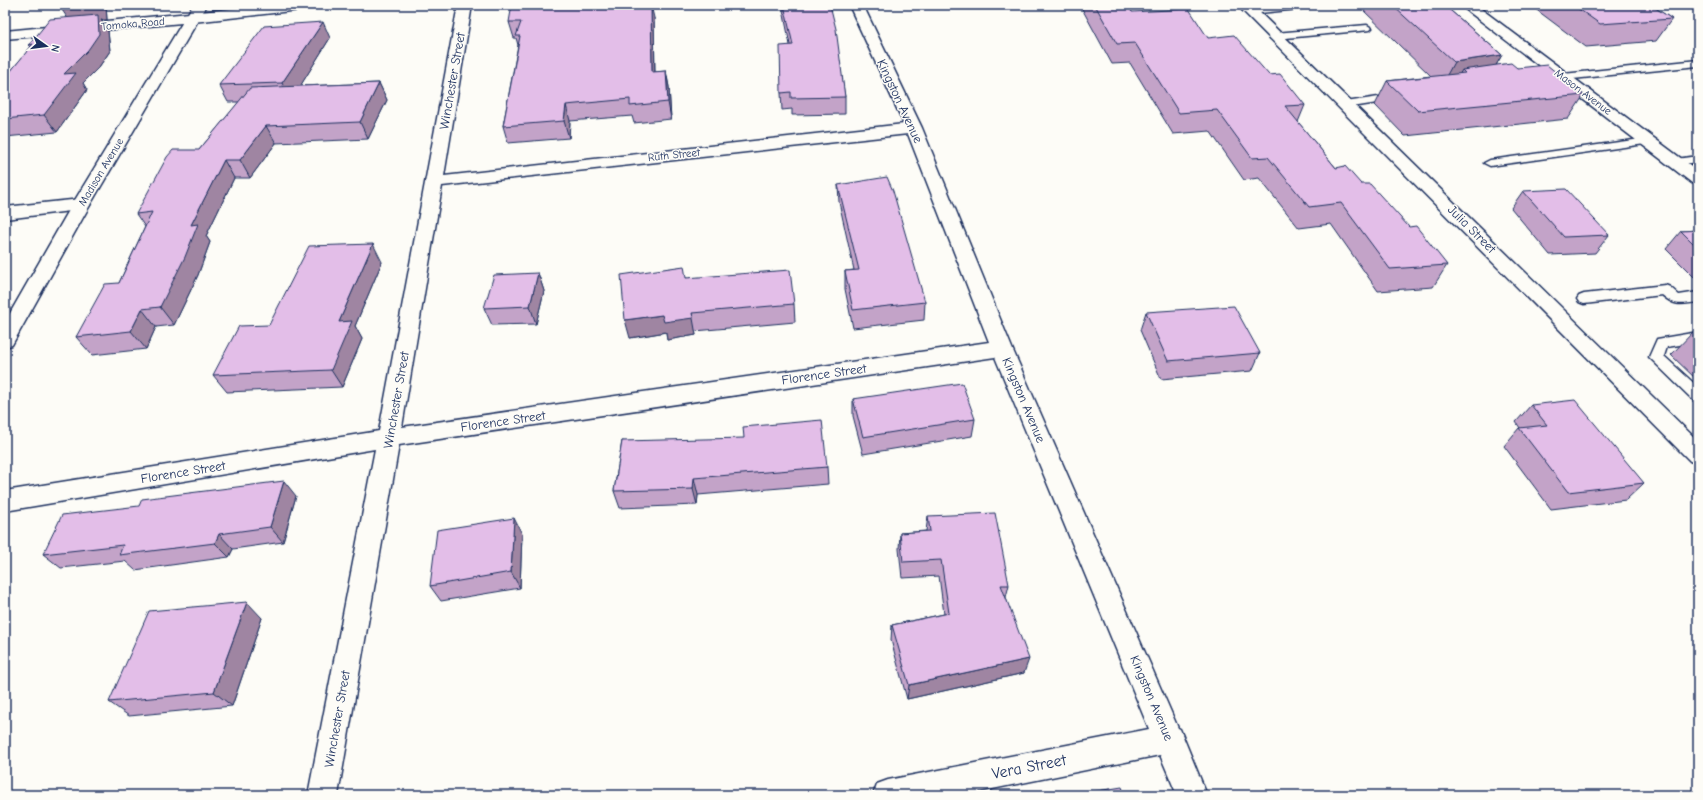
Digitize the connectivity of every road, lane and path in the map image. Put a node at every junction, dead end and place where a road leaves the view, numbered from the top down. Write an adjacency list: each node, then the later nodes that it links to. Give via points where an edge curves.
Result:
1 (309, 5): 7 (street, Tomoka Road)
2 (465, 5): 22 (street, Winchester Street)
3 (856, 5): 16 (street, Kingston Avenue)
4 (1308, 5): 6 (lane)
5 (1471, 5): 13 (street, Mason Avenue)
6 (1247, 8): 10 (street, Julia Street)
7 (197, 12): 9 (street, Tomoka Road); 23 (street, Madison Avenue)
8 (1367, 28): 10 (lane)
9 (5, 35)
10 (1275, 36): 15 (street, Julia Street)
11 (1698, 63): 13 (lane)
12 (1541, 75): 13 (lane)
13 (1560, 75): 17 (street, Mason Avenue)
14 (1408, 96): 15 (lane)
15 (1346, 105): 32 (street, Julia Street)
16 (914, 128): 22 (street, Ruth Street); 29 (street, Kingston Avenue)
17 (1648, 141): 19 (street, Mason Avenue); 20 (lane)
18 (1698, 159): 19 (lane)
19 (1676, 162): 21 (street, Mason Avenue)
20 (1490, 163)
21 (1698, 178)
22 (434, 182): 31 (street, Winchester Street)
23 (82, 205): 24 (street); 28 (street, Madison Avenue)
24 (5, 213)
25 (1698, 297): 26 (lane, via 1676,300 1665,290)
26 (1584, 299)
27 (1698, 337): 30 (lane, via 1662,343 1656,357)
28 (5, 340)
29 (1002, 348): 31 (street, Florence Street); 34 (street, Kingston Avenue)
30 (1698, 396)
31 (389, 438): 33 (street, Florence Street); 35 (street, Winchester Street)
32 (1698, 455)
33 (5, 501)
34 (1170, 739): 36 (street, Vera Street); 37 (street, Kingston Avenue)
35 (323, 795)
36 (888, 795)
37 (1192, 795)

